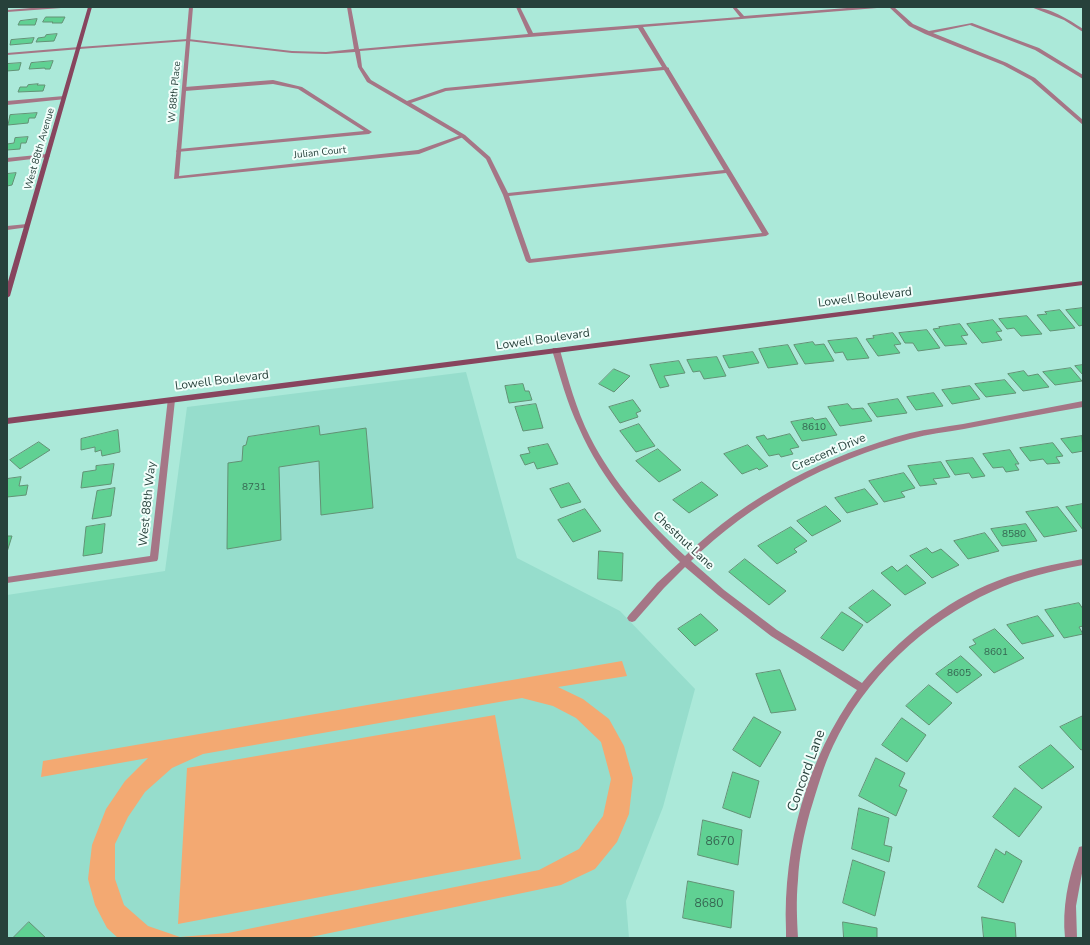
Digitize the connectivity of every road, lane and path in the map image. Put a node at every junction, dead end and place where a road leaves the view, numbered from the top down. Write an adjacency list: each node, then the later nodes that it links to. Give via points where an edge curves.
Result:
1 (61, 7): 10 (street)
2 (90, 7): 17 (street, West 88th Avenue)
3 (191, 7): 16 (street, W 88th Place)
4 (349, 7): 18 (street)
5 (518, 7): 15 (street)
6 (734, 7): 11 (street)
7 (877, 7): 11 (street)
8 (891, 7): 14 (street, via 911,25)
9 (1033, 7): 13 (street, via 1066,19)
10 (7, 11)
11 (743, 18): 12 (street)
12 (640, 27): 15 (street); 20 (street)
13 (1083, 31)
14 (927, 33): 21 (street, via 970,24 1037,49); 26 (street, via 1006,64 1033,80)
15 (531, 35): 18 (street)
16 (188, 40): 17 (street); 18 (street, via 292,52 326,53); 22 (street, W 88th Place)
17 (79, 48): 19 (street); 23 (street, West 88th Avenue)
18 (357, 50): 25 (street, via 360,67 369,81)
19 (7, 54)
20 (667, 68): 25 (street, via 445,90); 31 (street)
21 (1083, 77)
22 (185, 89): 28 (street, W 88th Place); 28 (street, via 273,82 300,88 369,132)
23 (64, 98): 24 (street); 29 (street, West 88th Avenue)
24 (7, 103)
25 (406, 103): 27 (street)
26 (1083, 123)
27 (463, 136): 32 (street, Julian Court, via 419,152); 33 (street, via 488,158)
28 (179, 150): 32 (street, W 88th Place)
29 (47, 156): 30 (street); 34 (street, West 88th Avenue)
30 (7, 160)
31 (726, 171): 33 (street); 33 (street, via 766,234 529,261)
32 (176, 178)
33 (506, 195)
34 (27, 226): 35 (street); 37 (street, West 88th Avenue)
35 (7, 228)
36 (1083, 283): 38 (street, Lowell Boulevard)
37 (7, 296)
38 (556, 350): 39 (street, Lowell Boulevard); 42 (street, Chestnut Lane, via 578,419 604,466 638,514)
39 (171, 400): 41 (street, Lowell Boulevard); 44 (street, West 88th Way, via 154,559)
40 (1083, 404): 42 (street, Crescent Drive, via 927,433 868,449 813,471 768,495 722,528)
41 (7, 421)
42 (684, 560): 45 (street, Crescent Drive); 46 (street, Chestnut Lane, via 774,633)
43 (1083, 562): 46 (street, Concord Lane, via 1013,580 990,588 955,606 921,629 884,664)
44 (7, 580)
45 (632, 618)
46 (864, 689): 48 (street, Concord Lane, via 834,735 807,806 793,872)
47 (1083, 851): 49 (street, via 1074,885)
48 (792, 938)
49 (1071, 938)

